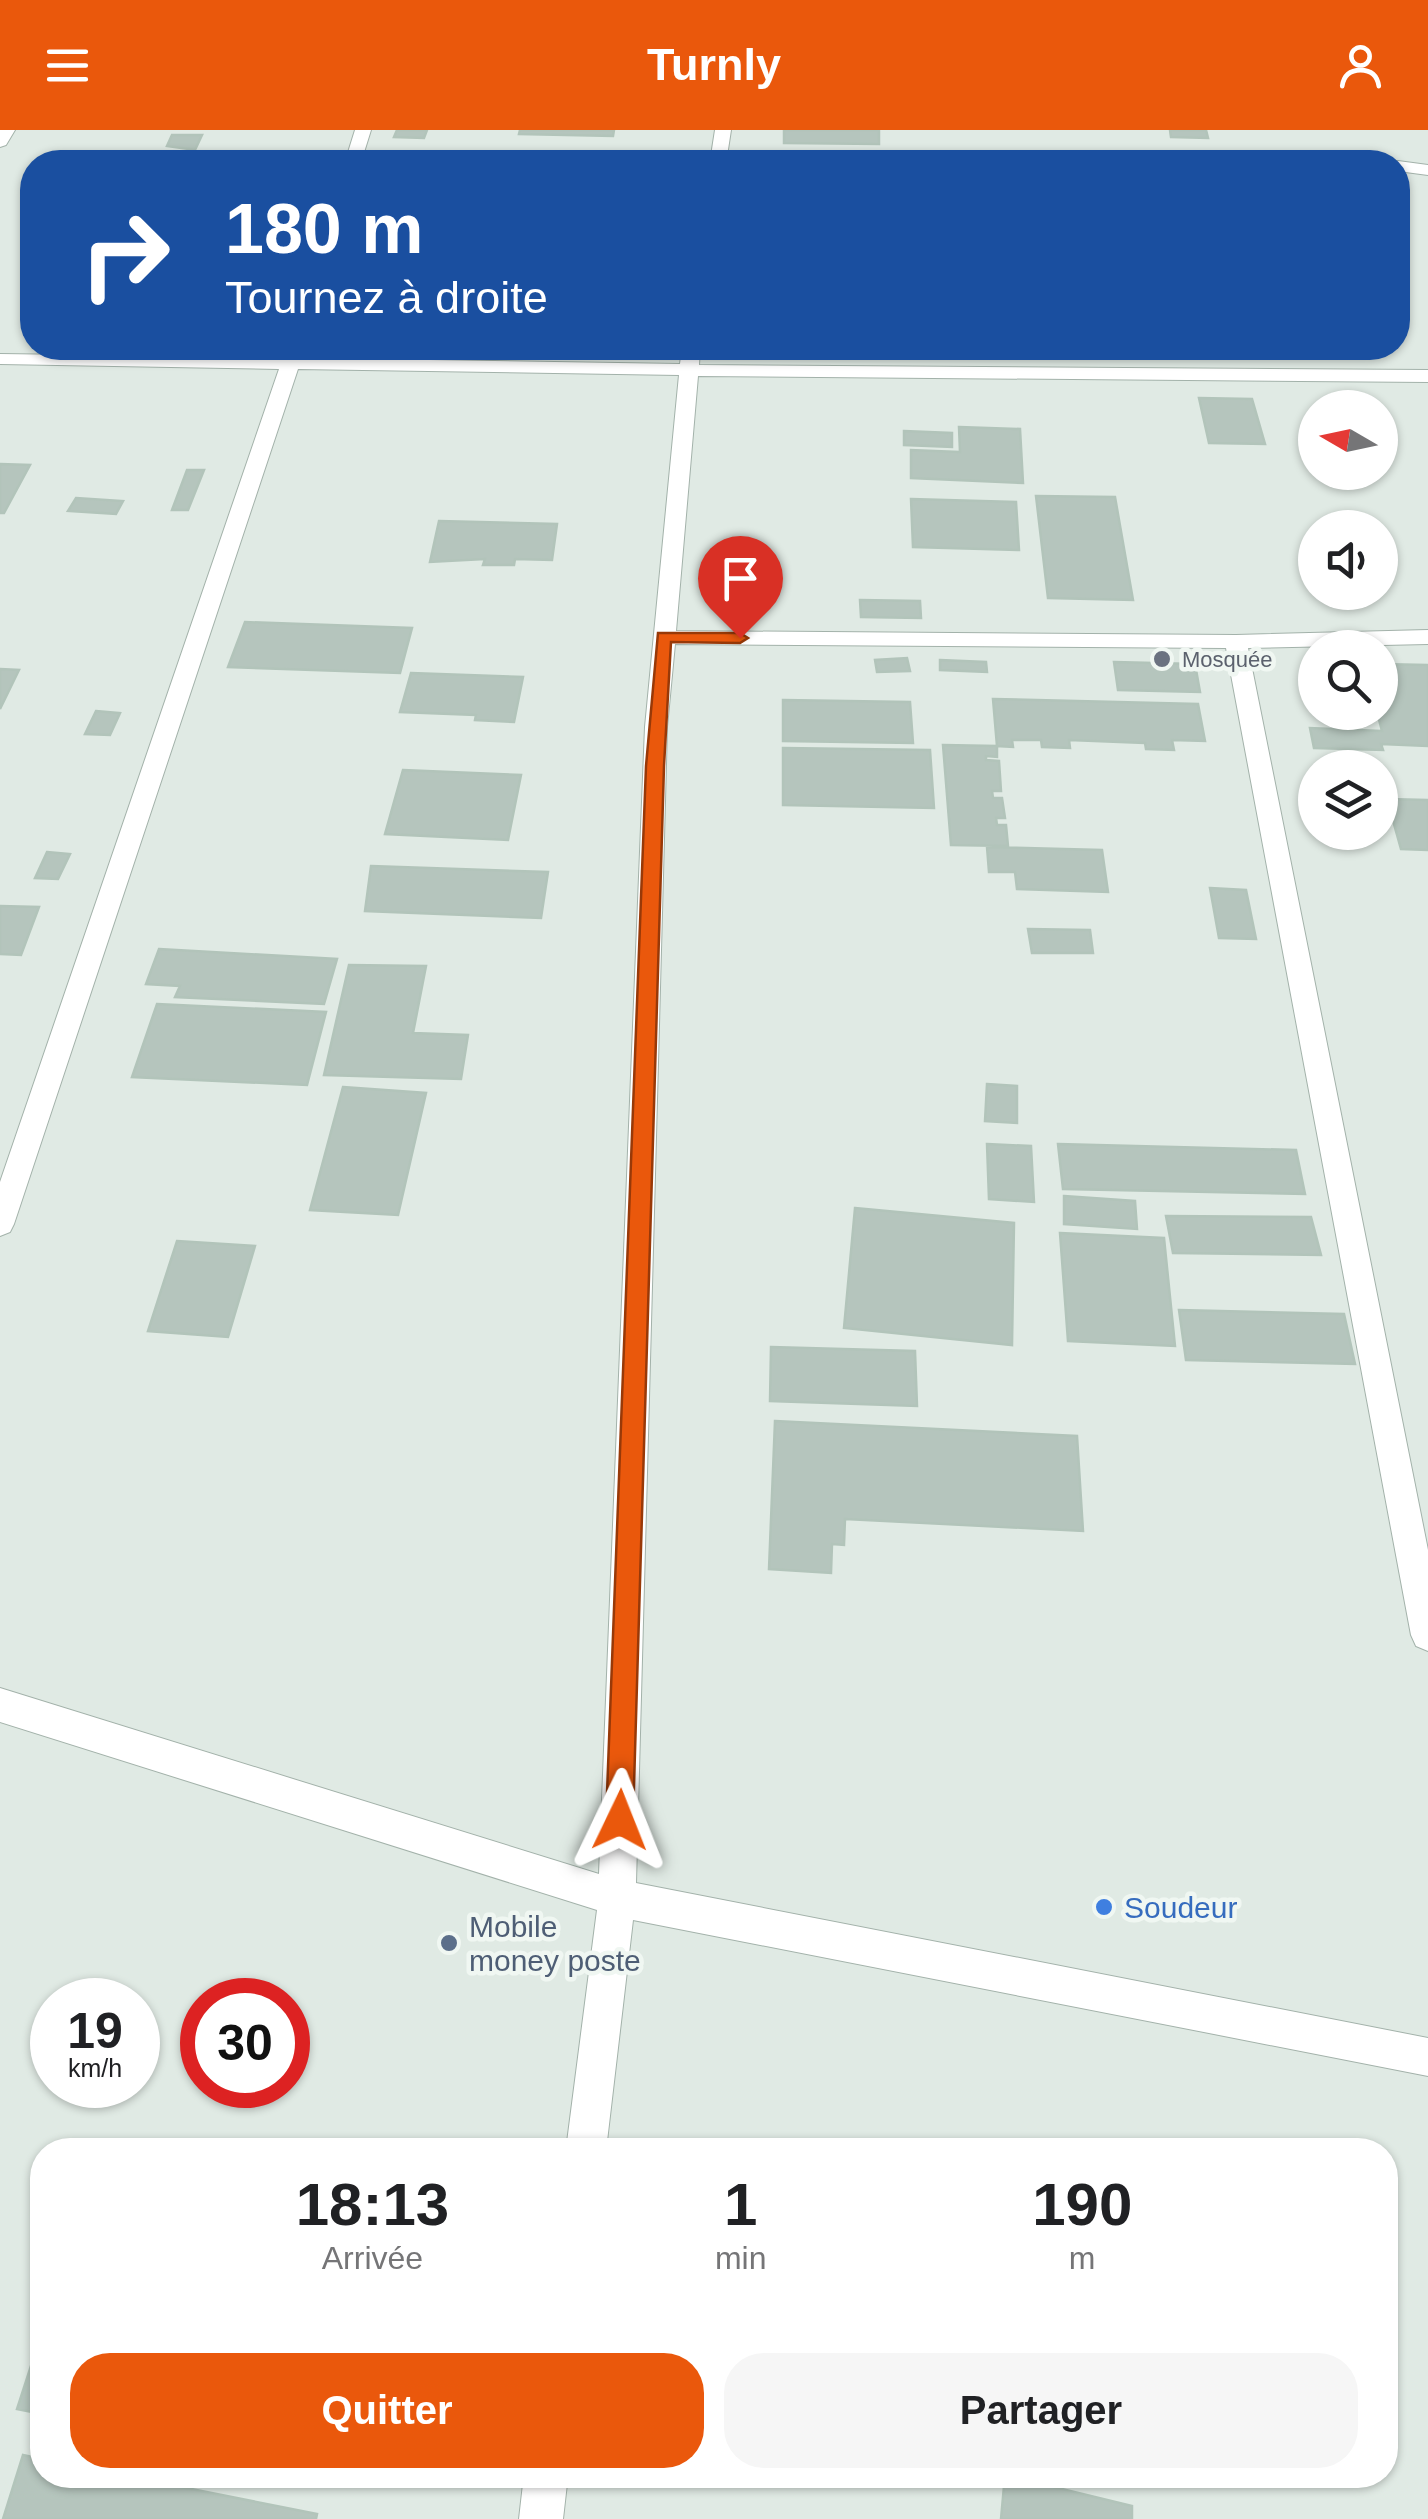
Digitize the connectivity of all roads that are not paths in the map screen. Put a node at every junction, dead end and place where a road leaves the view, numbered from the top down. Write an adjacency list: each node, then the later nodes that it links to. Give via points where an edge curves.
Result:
1 (8, 130): 2 (street)
2 (0, 142)
3 (292, 360): 10 (street)
4 (689, 360): 7 (street)
5 (732, 360): 6 (street)
6 (1428, 376)
7 (664, 637): 9 (street); 13 (street)
8 (1428, 637): 9 (street)
9 (1236, 642): 11 (street)
10 (0, 1224)
11 (1428, 1635)
12 (0, 1705): 13 (street)
13 (617, 1898): 14 (street); 15 (street)
14 (1428, 2057)
15 (587, 2138)
16 (544, 2488): 17 (street)
17 (540, 2519)

